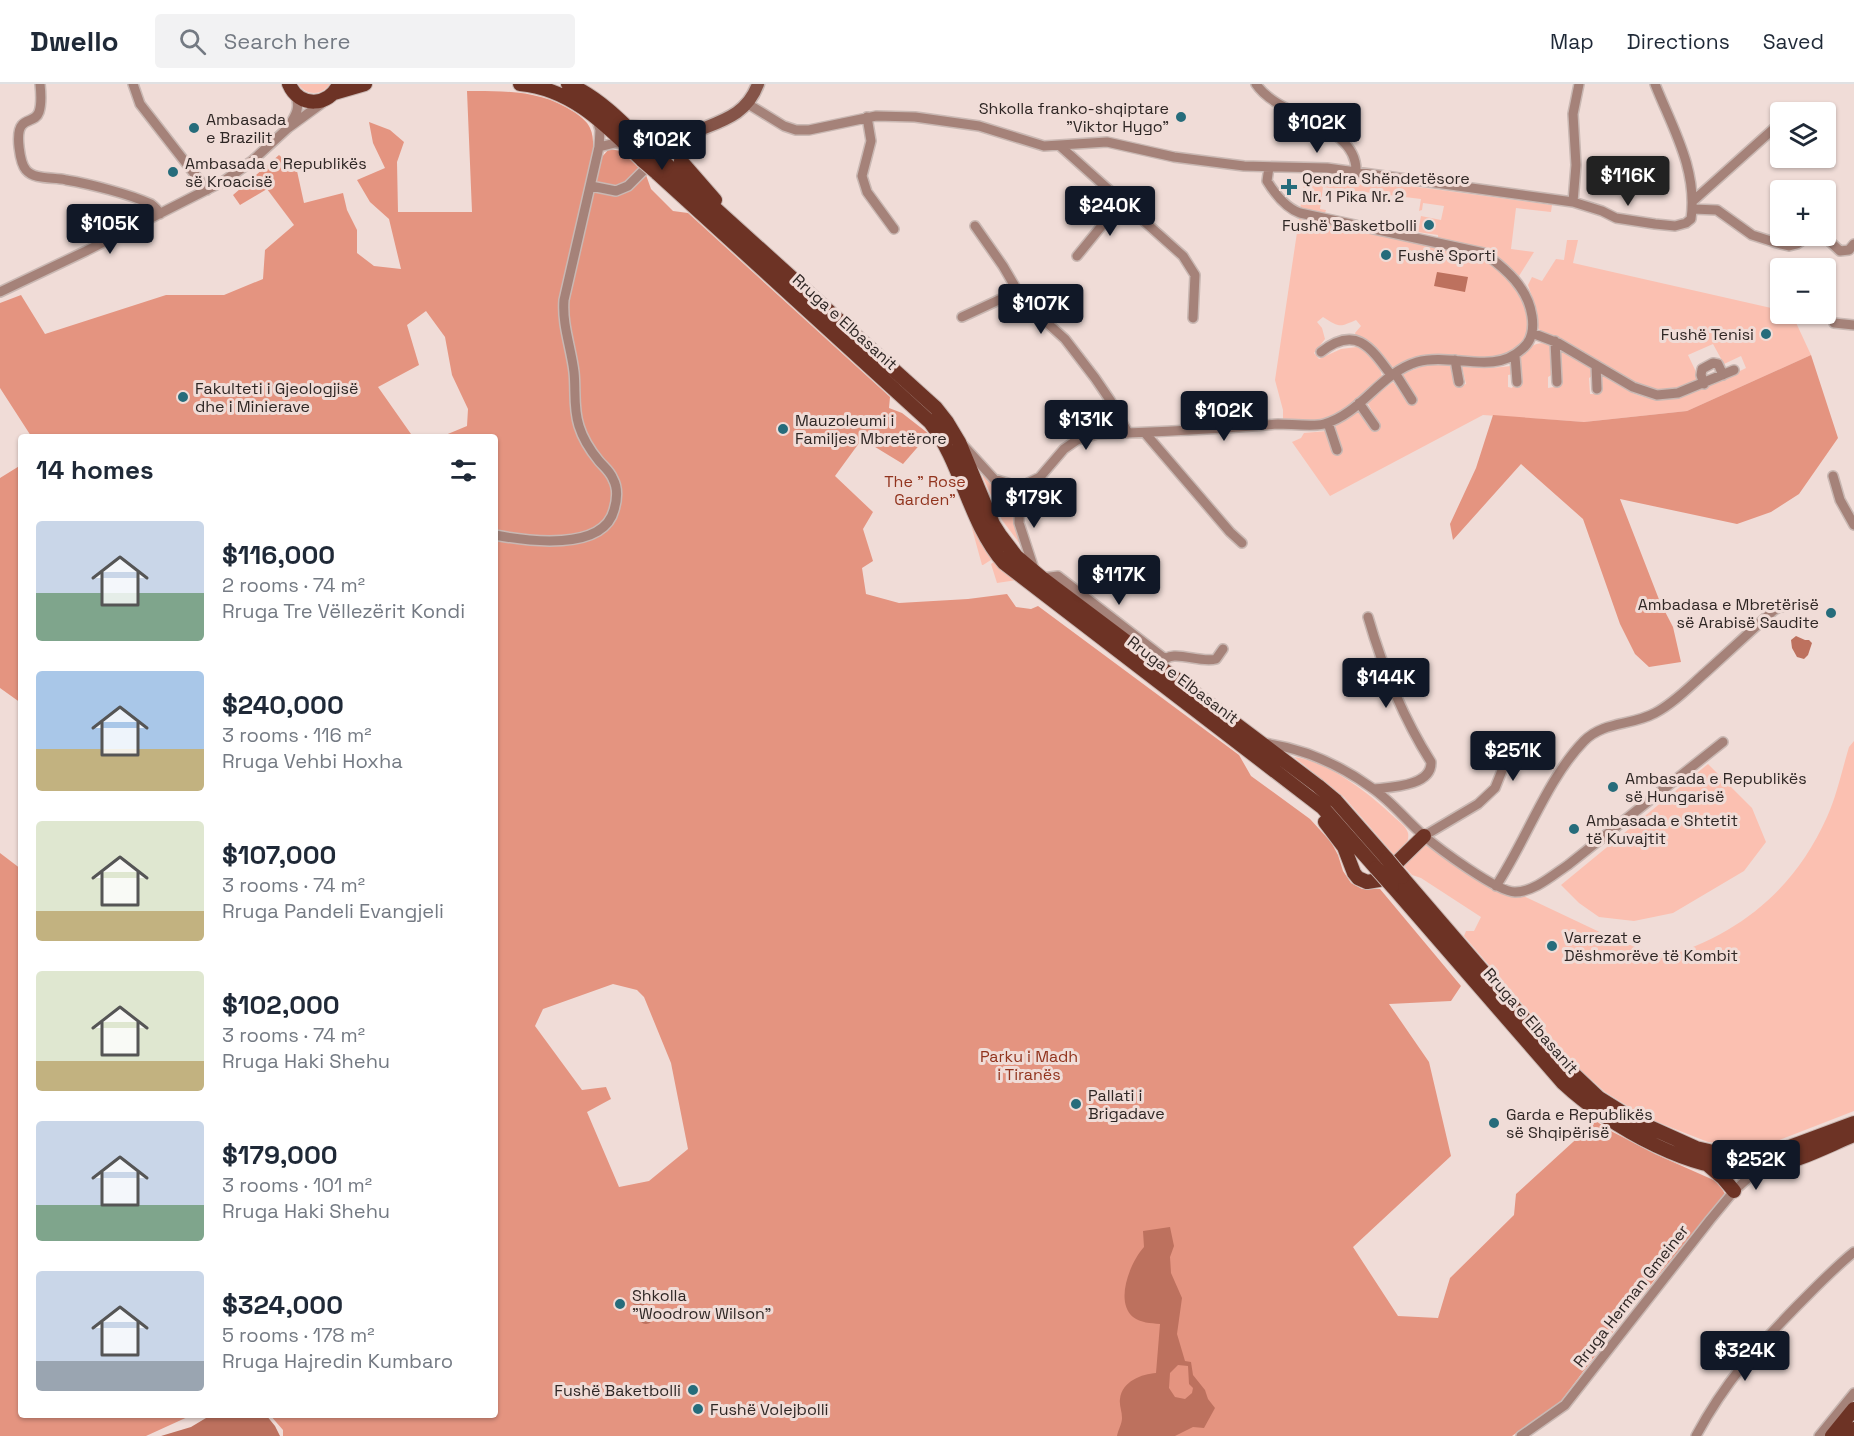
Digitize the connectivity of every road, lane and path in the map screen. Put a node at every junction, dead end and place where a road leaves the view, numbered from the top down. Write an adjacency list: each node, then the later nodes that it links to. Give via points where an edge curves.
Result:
1 (40, 84): 31 (street, via 39,112 20,129 21,157 27,171 148,203)
2 (133, 84): 27 (street, via 140,104)
3 (365, 84): 11 (main road)
4 (520, 84): 13 (main road, Rruga e Elbasanit, via 558,93)
5 (568, 84): 15 (main road, Rruga e Elbasanit, via 593,98)
6 (758, 84): 12 (street)
7 (1256, 84): 25 (street, via 1269,97 1341,140 1357,162)
8 (1579, 84): 29 (street, via 1573,114)
9 (1655, 84): 30 (street, via 1691,178)
10 (290, 88): 11 (main road, via 311,102 324,100); 16 (street, via 297,100 297,112)
11 (334, 91): 16 (street)
12 (748, 104): 14 (street, via 796,130); 18 (street, via 733,116)
13 (596, 117): 19 (main road, Rruga e Elbasanit); 21 (street)
14 (867, 117): 20 (street, via 905,116 955,122 1044,146); 34 (street, via 871,141 862,177 867,192)
15 (627, 127): 18 (main road); 22 (main road, Rruga e Elbasanit)
16 (288, 128): 27 (street, via 237,172)
17 (1770, 132): 30 (street)
18 (690, 134): 26 (street, via 672,142 628,186 616,191); 32 (main road, via 681,161)
19 (624, 143): 21 (street); 22 (main road, Rruga e Elbasanit)
20 (1060, 146): 23 (street, via 1107,142 1174,157); 28 (street)
21 (599, 147): 26 (street)
22 (648, 156): 24 (main road, Rruga e Elbasanit, bridge)
23 (1269, 167): 25 (street); 45 (street, via 1267,181 1292,210 1484,253 1507,270 1525,295 1531,307)
24 (661, 169): 32 (main road, Rruga e Elbasanit); 80 (main road, Rruga e Elbasanit, via 930,422 948,449 980,527 1004,563)
25 (1356, 173): 29 (street)
26 (591, 186): 70 (street, via 563,315 574,372 578,424 584,440 614,480 614,514 599,530 566,540)
27 (207, 190): 31 (street)
28 (1122, 201): 38 (street); 42 (street, via 1183,256 1196,274)
29 (1573, 202): 30 (street, via 1616,218 1675,226 1691,219)
30 (1693, 205): 35 (street, via 1717,210 1752,235)
31 (160, 214): 40 (street)
32 (726, 217): 65 (main road, Rruga e Elbasanit, via 922,394)
33 (975, 226): 39 (street)
34 (894, 229)
35 (1770, 241)
36 (1854, 244): 37 (street, via 1849,250 1840,251)
37 (1835, 246)
38 (1077, 256)
39 (1016, 291): 41 (street); 63 (street, via 1065,339 1110,400)
40 (0, 292)
41 (962, 317)
42 (1193, 318)
43 (1836, 323): 44 (street)
44 (1854, 325)
45 (1532, 333): 46 (street); 48 (street, via 1528,344)
46 (1555, 341): 50 (street); 56 (street)
47 (1320, 352): 52 (street, via 1339,340 1355,340 1371,350)
48 (1515, 356): 49 (street, via 1500,362); 55 (street)
49 (1455, 360): 52 (street, via 1419,361); 54 (street)
50 (1596, 365): 57 (street, via 1633,387 1657,395); 58 (street)
51 (1734, 370): 53 (street)
52 (1393, 374): 59 (street); 60 (street)
53 (1724, 375): 57 (street); 57 (street, via 1718,364 1707,365 1701,375)
54 (1459, 382)
55 (1517, 382)
56 (1557, 382)
57 (1704, 384)
58 (1597, 389)
59 (1412, 400)
60 (1359, 403): 61 (street); 62 (street)
61 (1328, 423): 64 (street); 66 (street)
62 (1375, 426)
63 (1128, 433): 64 (street); 68 (street, via 1097,434 1077,440 1040,477)
64 (1145, 433): 71 (street)
65 (959, 442): 68 (street, via 994,479); 72 (main road, Rruga e Elbasanit, via 993,524 1006,544)
66 (1337, 450)
67 (1833, 476): 69 (street, via 1840,500)
68 (1020, 487): 72 (street, via 1019,523)
69 (1854, 525)
70 (498, 535)
71 (1242, 543)
72 (1038, 575): 76 (main road, Rruga e Elbasanit)
73 (1783, 607): 85 (street, via 1773,611 1656,713 1606,726 1590,735 1556,777)
74 (1368, 617): 81 (street, via 1385,673 1431,762 1427,776 1419,780)
75 (1223, 649): 76 (street, via 1210,661 1178,655)
76 (1162, 661): 79 (main road, Rruga e Elbasanit)
77 (1515, 738): 82 (street, via 1495,788 1478,804)
78 (1723, 742): 85 (street, via 1556,874 1517,892)
79 (1259, 743): 81 (street, via 1306,752); 83 (main road, Rruga e Elbasanit, via 1336,801)
80 (1297, 788): 82 (main road, via 1344,847 1354,873 1362,880 1379,880); 83 (main road, Rruga e Elbasanit)
81 (1374, 789): 82 (street)
82 (1424, 836): 85 (street)
83 (1382, 863): 84 (main road, Rruga e Elbasanit, bridge)
84 (1397, 882): 86 (main road, Rruga e Elbasanit, via 1562,1063 1599,1098 1642,1125 1708,1152 1755,1156); 88 (main road, Rruga e Elbasanit, via 1576,1095 1629,1132)
85 (1496, 886)
86 (1854, 1123)
87 (1854, 1135): 89 (main road, Rruga e Elbasanit, via 1790,1161)
88 (1708, 1165): 89 (main road, Rruga e Elbasanit); 90 (main road)
89 (1758, 1169): 90 (street, Rruga Herman Gmeiner)
90 (1734, 1191): 95 (street, Rruga Herman Gmeiner, via 1565,1405)
91 (1854, 1252): 96 (street, via 1734,1374)
92 (1854, 1393): 97 (street)
93 (1854, 1409): 98 (main road)
94 (1854, 1429): 99 (main road)
95 (1521, 1436)
96 (1696, 1436)
97 (1819, 1436)
98 (1832, 1436)
99 (1848, 1436)

